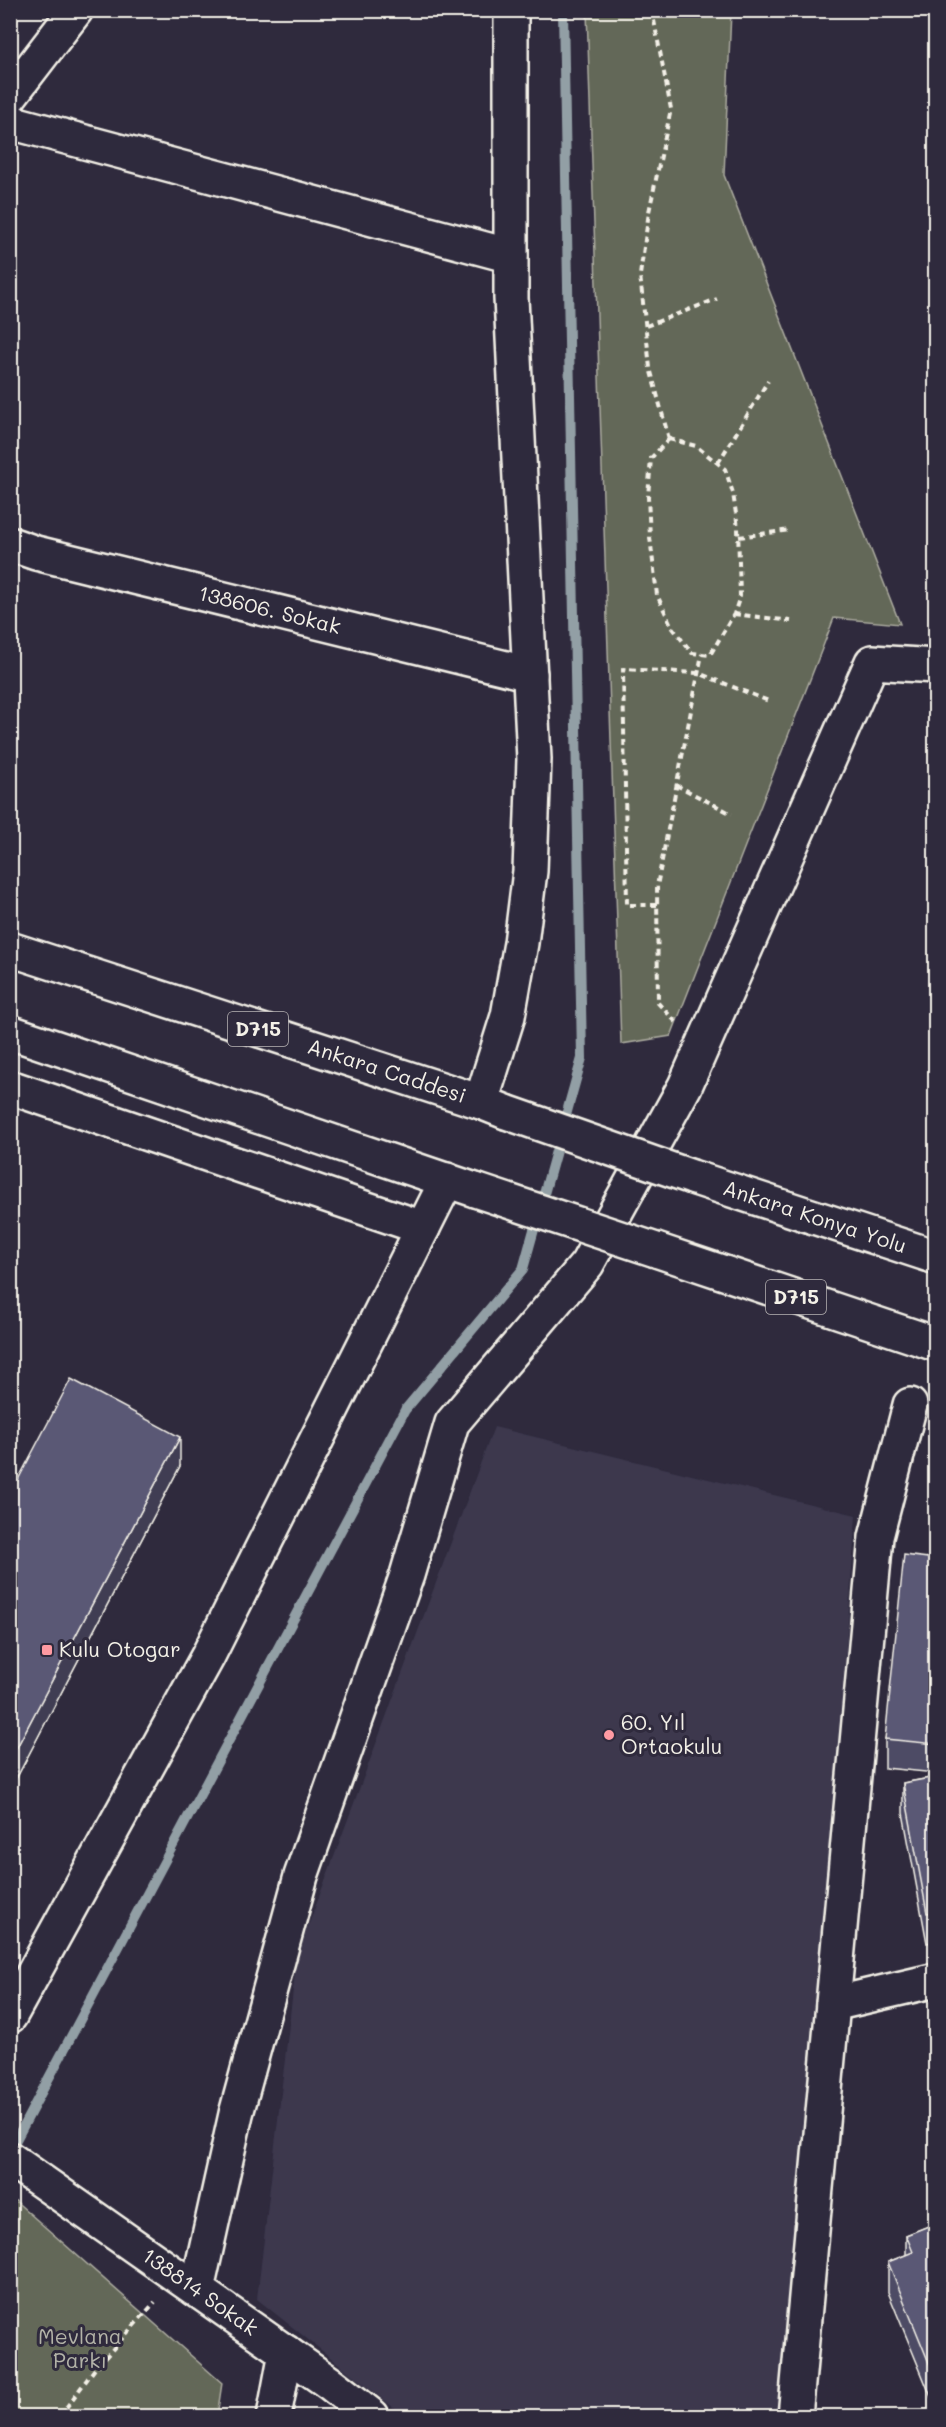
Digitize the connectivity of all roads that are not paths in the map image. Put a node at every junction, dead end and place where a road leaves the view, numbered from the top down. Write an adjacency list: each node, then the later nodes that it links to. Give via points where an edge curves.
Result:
1 (76, 10): 3 (main road)
2 (511, 10): 5 (main road)
3 (10, 96)
4 (10, 122): 5 (main road)
5 (511, 256): 8 (main road)
6 (10, 544): 8 (main road, 138606. Sokak)
7 (936, 666): 23 (main road, via 872,662 685,1086 587,1264 452,1423 407,1575 301,1876 236,2114)
8 (530, 674): 12 (main road, via 534,759 530,871)
9 (10, 949): 12 (main road, Ankara Caddesi / D715)
10 (10, 1032): 14 (main road, D715)
11 (10, 1087): 15 (main road)
12 (493, 1107): 13 (main road, Ankara Caddesi / D715, bridge)
13 (693, 1178): 16 (main road, Ankara Konya Yolu / D715)
14 (461, 1185): 15 (main road); 17 (main road, D715, bridge)
15 (423, 1228): 21 (main road, via 208,1656)
16 (936, 1257)
17 (936, 1344)
18 (910, 1405): 20 (main road, via 876,1537)
19 (936, 1980): 20 (main road)
20 (833, 2004): 27 (main road)
21 (10, 2016)
22 (19, 2165): 23 (main road, 138814 Sokak)
23 (197, 2290): 24 (main road, 138814 Sokak)
24 (286, 2352): 25 (main road); 26 (main road, 138814 Sokak)
25 (274, 2416)
26 (372, 2416)
27 (795, 2416)

